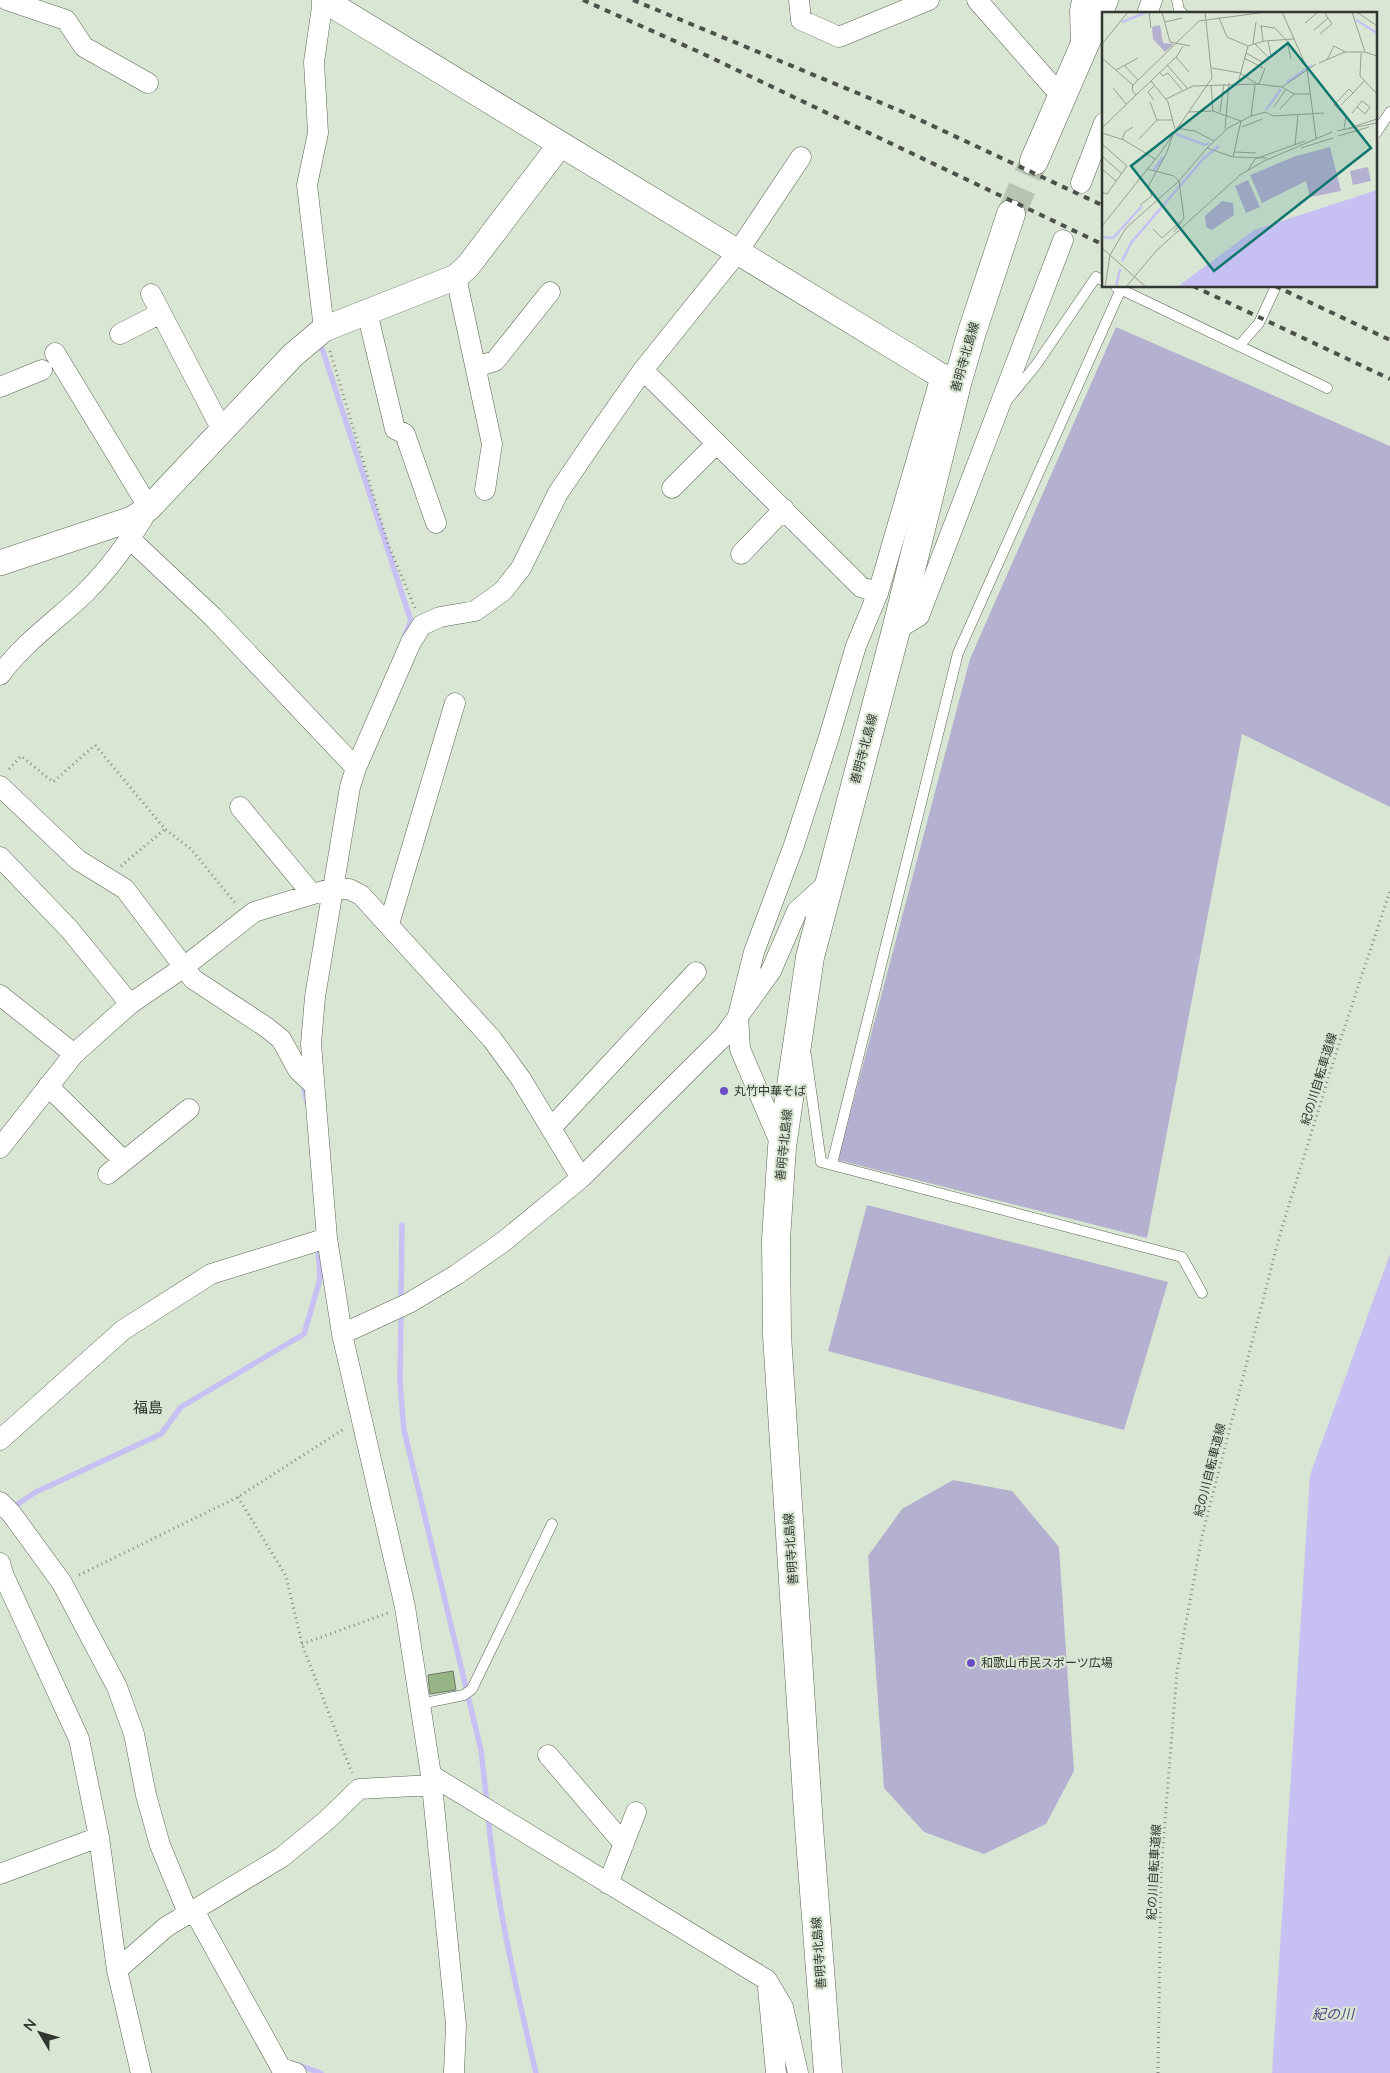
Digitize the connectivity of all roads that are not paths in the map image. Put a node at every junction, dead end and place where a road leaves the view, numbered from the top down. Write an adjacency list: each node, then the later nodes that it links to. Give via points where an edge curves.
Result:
1 (7, 0): 13 (street, via 66,20 84,47)
2 (324, 0): 18 (street); 33 (street, via 314,62 318,133 307,185)
3 (798, 0): 4 (street, via 801,20 839,37)
4 (929, 0)
5 (978, 0): 14 (street)
6 (1082, 0): 12 (street)
7 (1104, 0): 12 (main road)
8 (1152, 0): 10 (street)
9 (1177, 0): 11 (lane)
10 (1148, 12)
11 (1182, 12)
12 (1081, 51): 14 (main road)
13 (148, 83)
14 (1061, 96): 20 (main road)
15 (1390, 112): 16 (lane)
16 (1378, 127)
17 (1102, 128): 21 (street)
18 (560, 144): 24 (street); 25 (street, via 468,266)
19 (801, 157): 24 (street)
20 (1034, 161)
21 (1080, 183)
22 (1011, 214): 40 (main road, 善明寺北島線, via 972,332)
23 (1063, 240): 43 (street)
24 (737, 253): 39 (street); 40 (street)
25 (456, 277): 31 (street); 37 (street)
26 (1102, 280): 43 (lane, via 1096,277 1036,365)
27 (1118, 288): 35 (lane); 79 (lane, via 958,652)
28 (1275, 288): 35 (lane, via 1259,323)
29 (550, 292): 37 (street, via 495,362)
30 (151, 294): 32 (street)
31 (367, 312): 33 (street); 50 (street, via 395,429 405,434)
32 (161, 313): 34 (street); 44 (street)
33 (319, 333): 44 (street, via 293,355)
34 (120, 334)
35 (1239, 346): 42 (lane)
36 (55, 353): 48 (street)
37 (476, 367): 47 (street, via 492,444)
38 (42, 370): 41 (street)
39 (643, 370): 45 (street); 58 (street, via 558,493 521,568 503,591 475,610 440,617 422,625 411,642)
40 (950, 378): 54 (street); 55 (main road, 善明寺北島線)
41 (0, 387)
42 (1327, 388)
43 (997, 412): 55 (street, via 918,616)
44 (222, 430): 48 (street)
45 (717, 443): 46 (street); 49 (street)
46 (672, 488)
47 (485, 490)
48 (149, 508): 51 (street); 53 (street, via 132,519)
49 (784, 510): 52 (street); 54 (street, via 861,587)
50 (436, 523)
51 (130, 540): 56 (street, via 85,592); 58 (street, via 213,616)
52 (741, 554)
53 (0, 563)
54 (878, 593): 69 (street, via 856,646 797,836 754,952)
55 (896, 630): 62 (main road, 善明寺北島線)
56 (2, 667)
57 (455, 703): 64 (street)
58 (356, 768): 63 (street)
59 (3, 780): 65 (street, via 78,860 126,888)
60 (240, 807): 63 (street)
61 (0, 857): 68 (street, via 70,930)
62 (829, 882): 69 (street, via 797,911 771,971); 70 (main road, 善明寺北島線, via 810,957)
63 (322, 891): 64 (street, via 349,889 361,895); 65 (street, via 254,912); 72 (street)
64 (388, 924): 75 (street, via 492,1039)
65 (184, 967): 68 (street); 72 (street, via 193,979 281,1039)
66 (696, 972): 75 (street)
67 (0, 995): 71 (street)
68 (130, 1004): 71 (street)
69 (738, 1016): 76 (street, via 740,1049); 81 (street, via 724,1036)
70 (801, 1020): 76 (main road, 善明寺北島線); 79 (lane, via 822,1162)
71 (74, 1054): 73 (street)
72 (306, 1078): 82 (street)
73 (48, 1086): 77 (street); 78 (street)
74 (190, 1109): 78 (street)
75 (551, 1128): 81 (street)
76 (782, 1147): 105 (main road, 善明寺北島線, via 776,1240 777,1335)
77 (0, 1148)
78 (124, 1161): 80 (street)
79 (832, 1164): 83 (lane, via 1182,1257)
80 (108, 1174)
81 (581, 1178): 84 (street, via 504,1242 456,1275 402,1306)
82 (321, 1239): 84 (street); 85 (street, via 211,1274 123,1330)
83 (1202, 1292)
84 (342, 1334): 89 (street, via 404,1607)
85 (0, 1440)
86 (5, 1507): 97 (street, via 62,1583 117,1686 134,1734 160,1846)
87 (552, 1524): 89 (lane, via 468,1692)
88 (0, 1563): 93 (street, via 79,1739)
89 (420, 1704): 91 (street)
90 (548, 1756): 94 (street)
91 (431, 1780): 96 (street, via 488,1810); 97 (street, via 359,1790 282,1857); 102 (street, via 456,2025)
92 (636, 1812): 94 (street)
93 (99, 1837): 95 (street); 98 (street)
94 (624, 1844): 96 (street)
95 (0, 1874)
96 (608, 1884): 99 (street)
97 (188, 1913): 98 (street); 101 (street, via 198,1918 281,2068)
98 (117, 1970): 100 (street)
99 (767, 1980): 103 (street); 104 (street, via 783,2007)
100 (141, 2073)
101 (296, 2073)
102 (454, 2073)
103 (776, 2073)
104 (798, 2073)
105 (828, 2073)

